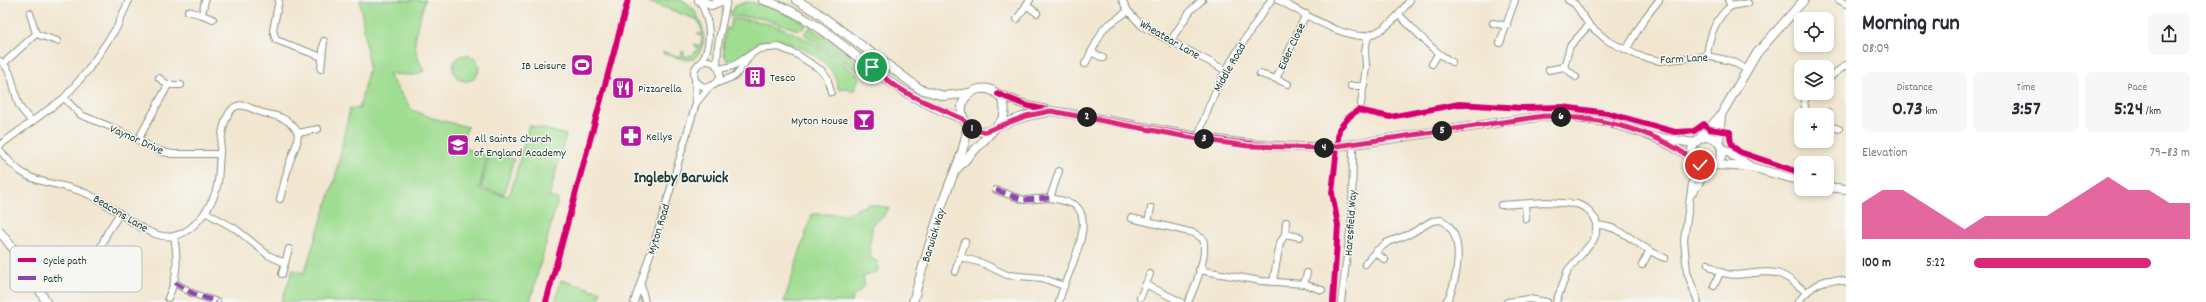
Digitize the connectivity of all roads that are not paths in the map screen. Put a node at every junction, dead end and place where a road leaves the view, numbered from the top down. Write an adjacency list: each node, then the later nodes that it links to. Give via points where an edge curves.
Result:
1 (129, 0): 75 (street, via 118,27 88,70)
2 (205, 0): 28 (street)
3 (279, 0): 46 (street, via 273,30 276,40)
4 (699, 0): 5 (street, via 711,4); 49 (street, via 709,28 709,46)
5 (725, 0): 55 (street, via 718,45)
6 (763, 0): 81 (street, via 787,9 810,22 892,84)
7 (796, 0): 73 (street, via 815,11 920,89 944,96)
8 (1122, 0): 24 (street, Wheatear Lane)
9 (1202, 0): 37 (street, via 1191,10)
10 (1271, 0): 58 (street, Middle Road)
11 (1278, 0): 27 (street)
12 (1410, 0): 29 (street)
13 (1515, 0): 34 (street)
14 (1568, 0): 19 (street, Farm Lane)
15 (1659, 0): 41 (street)
16 (1804, 0): 57 (street)
17 (1839, 0): 22 (street)
18 (1028, 2): 26 (street); 31 (street)
19 (1577, 2): 33 (street, Farm Lane)
20 (1730, 3): 21 (street); 45 (street, via 1708,39)
21 (1748, 3)
22 (1846, 4)
23 (188, 11): 28 (street)
24 (1128, 11): 37 (street, Wheatear Lane, via 1142,26); 42 (street, via 1104,28)
25 (30, 13): 35 (street)
26 (1037, 14)
27 (1306, 14): 36 (street, via 1344,33); 65 (street, Eider Close)
28 (202, 15): 30 (street)
29 (1399, 15): 36 (street, via 1388,26); 44 (street)
30 (213, 19)
31 (1017, 19)
32 (1493, 23): 34 (street)
33 (1590, 25): 41 (street, Farm Lane, via 1608,41); 54 (street, via 1570,46)
34 (1507, 26): 40 (street)
35 (36, 34): 38 (street); 48 (street)
36 (1368, 35): 71 (street)
37 (1171, 40): 58 (street, Wheatear Lane)
38 (57, 41)
39 (324, 41): 46 (street)
40 (1500, 43)
41 (1626, 50): 45 (street, Farm Lane, via 1660,61)
42 (1091, 52): 47 (street); 51 (street)
43 (752, 53): 55 (street, via 733,66); 69 (street, via 735,76); 72 (street, via 772,46 796,54 827,77)
44 (1438, 54): 50 (street); 52 (street)
45 (1707, 56): 57 (street, Farm Lane, via 1731,60)
46 (322, 57): 56 (street)
47 (1103, 58)
48 (2, 62): 80 (street, via 11,77 20,108)
49 (702, 62): 55 (street, via 712,62); 64 (street, via 695,70)
50 (1452, 62)
51 (1085, 64)
52 (1432, 64)
53 (1846, 65): 61 (street)
54 (1564, 67): 59 (street); 62 (street)
55 (718, 68): 69 (street, via 719,78)
56 (321, 69)
57 (1746, 69): 79 (street)
58 (1225, 70): 88 (street, Middle Road, via 1205,113)
59 (1549, 70)
60 (1260, 74): 65 (street, Eider Close)
61 (1834, 74)
62 (1576, 77)
63 (159, 78): 67 (street)
64 (695, 79): 69 (street, via 701,85); 76 (street, Myton Road)
65 (1276, 79): 66 (street, Eider Close)
66 (1288, 84)
67 (168, 85): 68 (street); 89 (street)
68 (181, 85)
69 (712, 85): 76 (street, Myton Road)
70 (1351, 86): 71 (street)
71 (1364, 86): 77 (street)
72 (831, 92)
73 (971, 93): 74 (street, via 981,89); 81 (street, via 963,102 962,113)
74 (998, 94): 78 (street, via 1028,106); 82 (street, via 1005,112)
75 (64, 98): 80 (street); 89 (street, Vaynor Drive, via 81,115)
76 (696, 103): 145 (street, Myton Road)
77 (1361, 104)
78 (1051, 111): 82 (street, via 1026,116); 88 (street)
79 (1721, 115): 90 (street); 93 (street)
80 (32, 122): 91 (street)
81 (965, 122): 82 (street, via 979,132); 99 (street, Barwick Way, via 965,142)
82 (996, 127): 99 (street, Barwick Way)
83 (1834, 127): 85 (street)
84 (318, 129): 86 (street)
85 (1839, 129)
86 (298, 133): 95 (street, via 282,117 239,105 229,112); 107 (street)
87 (1659, 138): 90 (street); 92 (street, via 1602,121 1544,116); 96 (street)
88 (1198, 139): 92 (street, via 1269,147 1323,148)
89 (138, 140): 95 (street, Vaynor Drive, via 159,151 172,154)
90 (1698, 141): 93 (street, via 1710,137); 96 (street, via 1692,148)
91 (0, 145)
92 (1350, 145): 162 (street, Haresfield Way, via 1352,216)
93 (1721, 145): 97 (street, via 1721,160); 98 (street)
94 (0, 150): 112 (street, Beacons Lane, via 18,170 37,181 83,191)
95 (219, 154): 111 (street, via 218,183)
96 (1695, 161): 97 (street, via 1700,165); 105 (street)
97 (1713, 166): 98 (street); 105 (street)
98 (1751, 167): 101 (street)
99 (957, 169): 158 (street, Barwick Way, via 943,202)
100 (1059, 171): 106 (street)
101 (1794, 179)
102 (1834, 188): 103 (street)
103 (1846, 189)
104 (996, 190): 106 (street, via 1024,200)
105 (1691, 196): 167 (street, via 1684,254 1690,284)
106 (1050, 198): 147 (street, via 1070,203 1083,217 1076,255)
107 (280, 200)
108 (1526, 204): 109 (street); 114 (street); 117 (street, via 1577,204 1586,208 1596,220)
109 (1501, 205)
110 (1151, 208): 115 (street)
111 (205, 212): 120 (street, via 194,227); 131 (street, via 236,228 268,254)
112 (120, 213): 120 (street, Beacons Lane, via 156,234); 124 (street)
113 (1131, 218): 115 (street)
114 (1526, 219)
115 (1148, 222): 135 (street, via 1199,235 1205,246)
116 (1286, 222): 119 (street)
117 (1597, 226): 127 (street, via 1620,230); 166 (street, via 1593,241 1565,276)
118 (0, 232): 123 (street)
119 (1285, 234): 121 (street); 141 (street, via 1280,243)
120 (174, 236): 143 (street, via 177,254)
121 (1300, 237)
122 (965, 242): 128 (street)
123 (11, 246)
124 (101, 246)
125 (289, 249): 131 (street)
126 (1375, 252): 130 (street); 132 (street); 163 (street, via 1388,242 1432,222 1442,220 1448,224 1455,240 1458,260 1454,286)
127 (1649, 252): 129 (street); 134 (street)
128 (960, 257): 136 (street); 147 (street, via 982,263 1007,275 1042,278)
129 (1665, 258)
130 (1385, 260)
131 (285, 263): 139 (street)
132 (1365, 264)
133 (1708, 264): 138 (street)
134 (1642, 265)
135 (1199, 270): 141 (street); 161 (street)
136 (955, 272)
137 (1307, 273): 144 (street)
138 (1720, 273): 148 (street); 151 (street, via 1776,273 1785,276)
139 (282, 274)
140 (1150, 274): 146 (street)
141 (1273, 282): 144 (street)
142 (1846, 282): 151 (street, via 1826,280)
143 (175, 283): 152 (street); 155 (street, via 192,293)
144 (1304, 284): 149 (street)
145 (641, 285): 156 (street, Myton Road); 157 (street)
146 (1147, 285): 153 (street); 160 (street)
147 (1064, 286): 159 (street)
148 (1714, 286)
149 (1322, 290)
150 (41, 292): 154 (street)
151 (1806, 292): 168 (street)
152 (168, 298)
153 (1140, 298)
154 (46, 302)
155 (217, 302)
156 (634, 302)
157 (646, 302)
158 (913, 302)
159 (1059, 302)
160 (1181, 302)
161 (1188, 302)
162 (1341, 302)
163 (1446, 302)
164 (1507, 302): 165 (street, via 1528,299)
165 (1547, 302)
166 (1556, 302)
167 (1698, 302)
168 (1798, 302)

